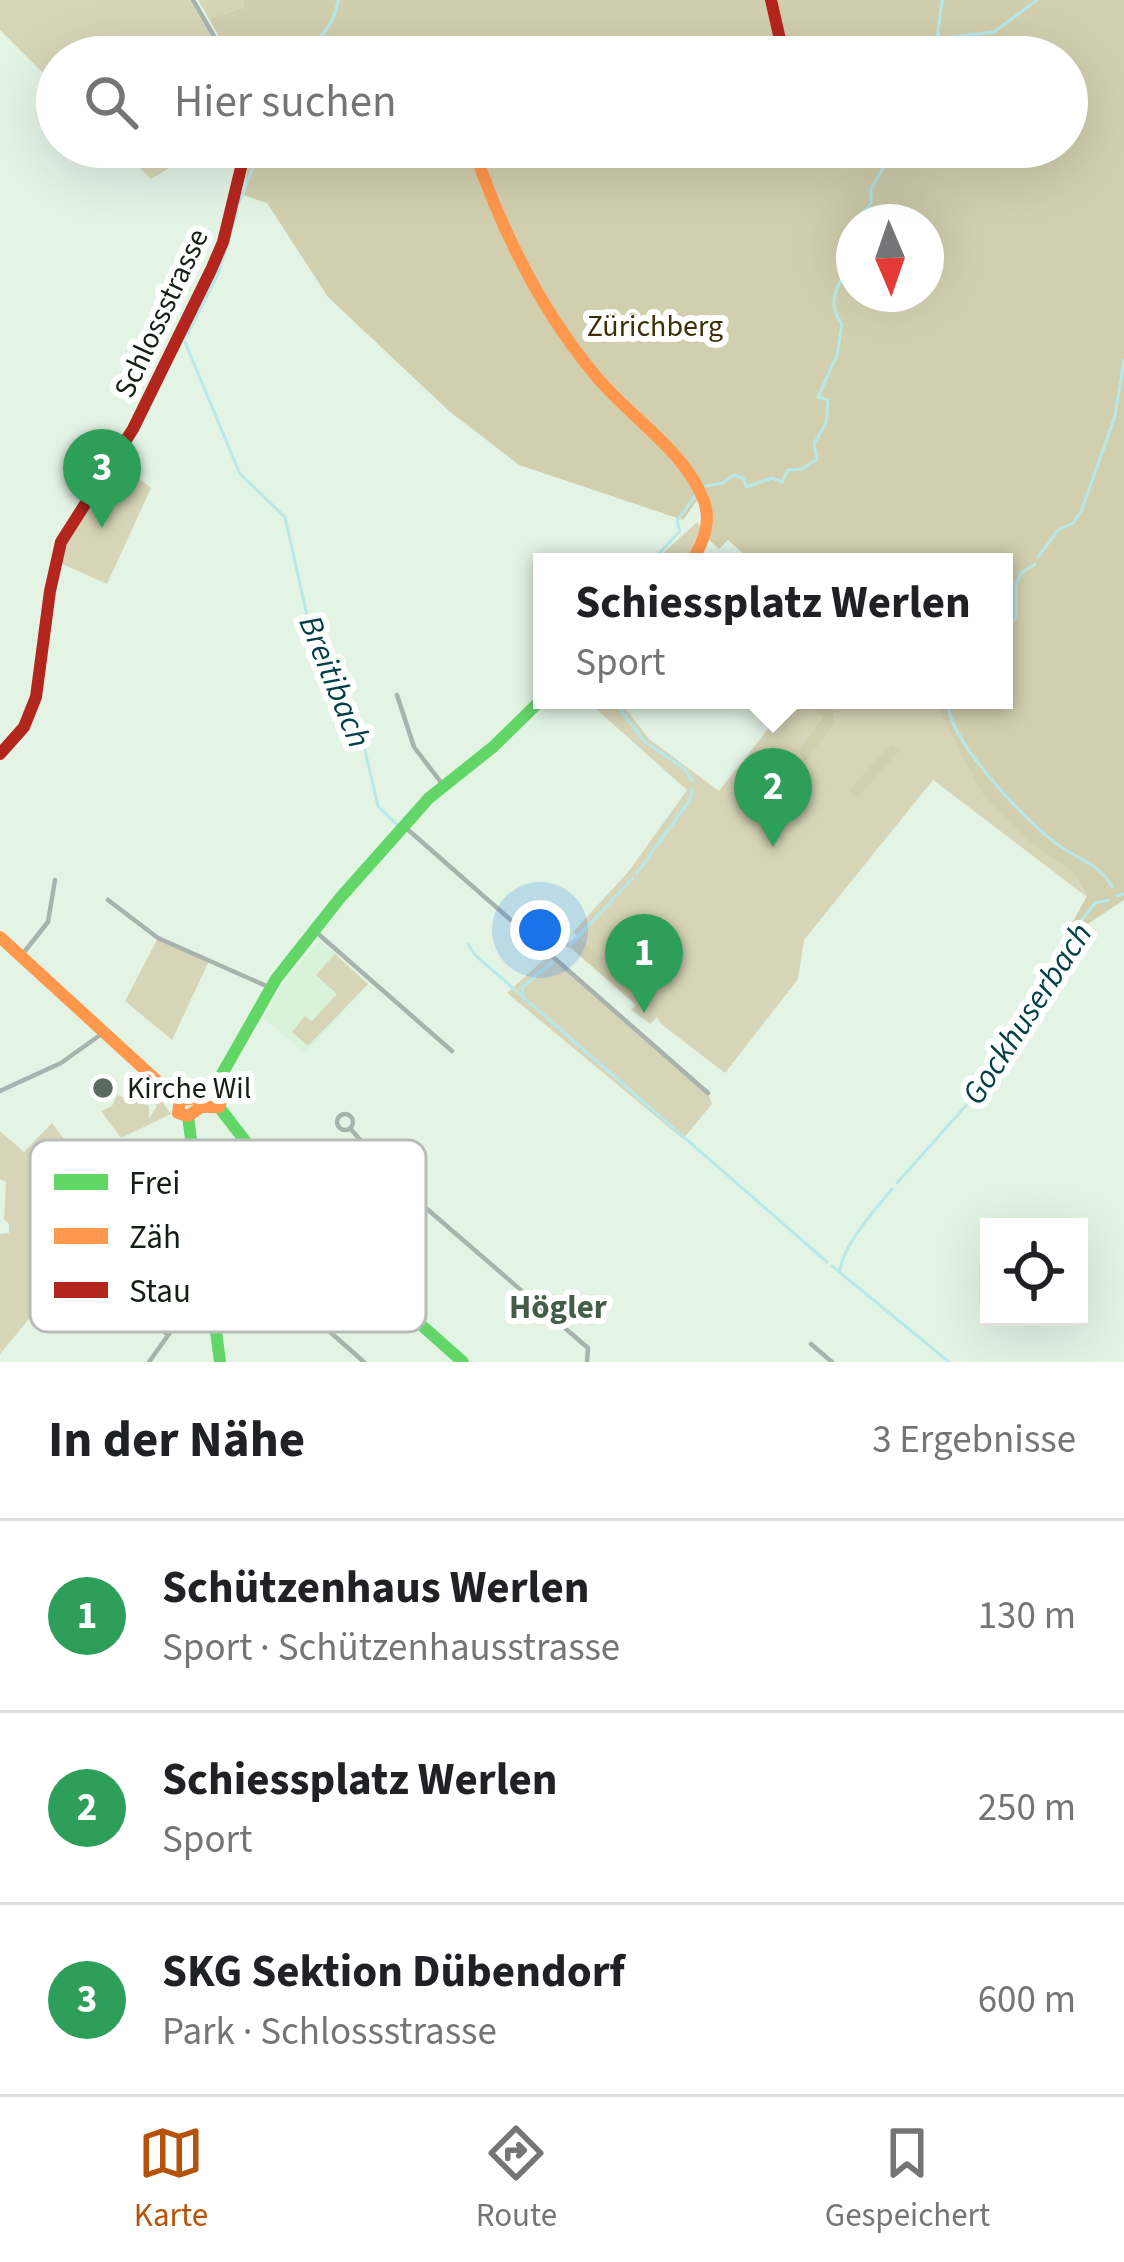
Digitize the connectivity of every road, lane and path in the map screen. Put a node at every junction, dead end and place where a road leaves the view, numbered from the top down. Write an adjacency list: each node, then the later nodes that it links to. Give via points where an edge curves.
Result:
1 (193, 0): 3 (street)
2 (771, 0): 4 (street)
3 (214, 36)
4 (779, 36)
5 (241, 168): 10 (street, Schlossstrasse, via 212,270 133,429 62,542 36,697)
6 (480, 168): 7 (street, via 502,229 552,313 700,494 706,531)
7 (695, 553)
8 (397, 695): 11 (street, via 414,746)
9 (533, 708): 11 (street)
10 (0, 754)
11 (444, 785): 12 (street)
12 (406, 827): 15 (street); 23 (street)
13 (55, 880): 17 (street, via 48,922)
14 (108, 900): 18 (street, via 158,938)
15 (316, 932): 18 (street); 20 (street)
16 (0, 938): 17 (street)
17 (20, 956): 19 (street)
18 (271, 988): 22 (street)
19 (104, 1034): 21 (street); 24 (street)
20 (452, 1051)
21 (0, 1090)
22 (217, 1091): 24 (street); 25 (street)
23 (708, 1093)
24 (179, 1101): 26 (street, via 177,1111)
25 (219, 1107): 26 (street); 29 (street)
26 (188, 1116): 28 (street)
27 (350, 1128): 30 (street)
28 (191, 1140)
29 (243, 1140)
30 (360, 1140)
31 (426, 1207): 44 (street, via 588,1348)
32 (426, 1329): 43 (street)
33 (165, 1332): 37 (street)
34 (170, 1332): 37 (street)
35 (217, 1332): 41 (street)
36 (330, 1332): 42 (street)
37 (168, 1335): 40 (street)
38 (811, 1344): 39 (street)
39 (829, 1361)
40 (149, 1362)
41 (220, 1362)
42 (364, 1362)
43 (463, 1362)
44 (587, 1362)

